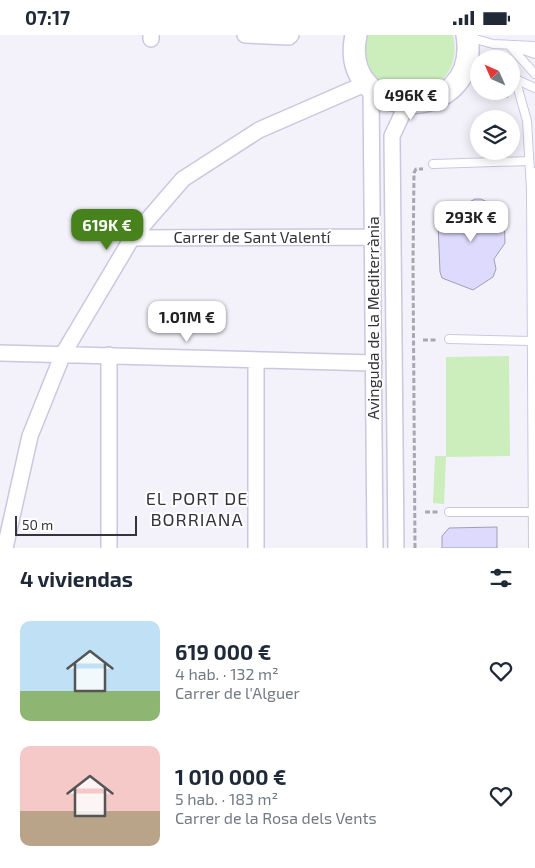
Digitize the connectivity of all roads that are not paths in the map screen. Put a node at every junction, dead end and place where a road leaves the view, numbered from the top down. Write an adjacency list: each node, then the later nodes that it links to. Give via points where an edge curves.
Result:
1 (246, 35): 2 (street)
2 (291, 35)
3 (467, 36): 5 (lane); 8 (street)
4 (352, 37): 11 (street, via 356,63)
5 (509, 45): 6 (lane); 7 (lane); 9 (lane)
6 (535, 46)
7 (535, 54)
8 (470, 74): 14 (street, via 439,96)
9 (535, 74)
10 (520, 81): 12 (lane)
11 (369, 85): 14 (street, via 388,99); 21 (street, Avinguda de la Mediterrània); 22 (street, via 259,130 183,179)
12 (535, 88)
13 (520, 100): 16 (lane)
14 (407, 104): 36 (street, Avinguda de la Mediterrània, via 392,137)
15 (535, 116): 16 (lane)
16 (527, 121): 17 (lane)
17 (528, 161): 18 (lane); 20 (lane)
18 (431, 167)
19 (535, 172): 20 (lane)
20 (531, 189): 24 (lane)
21 (373, 237): 22 (street, Carrer de Sant Valentí); 29 (street, Avinguda de la Mediterrània)
22 (132, 238): 26 (street)
23 (449, 339): 24 (lane)
24 (532, 341): 31 (lane)
25 (0, 353): 26 (street)
26 (63, 354): 27 (street); 32 (street, via 30,436)
27 (109, 355): 28 (street); 33 (street)
28 (256, 360): 29 (street); 34 (street)
29 (374, 363): 35 (street, Avinguda de la Mediterrània)
30 (449, 512): 31 (lane)
31 (533, 512): 37 (lane)
32 (5, 548)
33 (109, 548)
34 (256, 548)
35 (375, 548)
36 (396, 548)
37 (533, 548)

